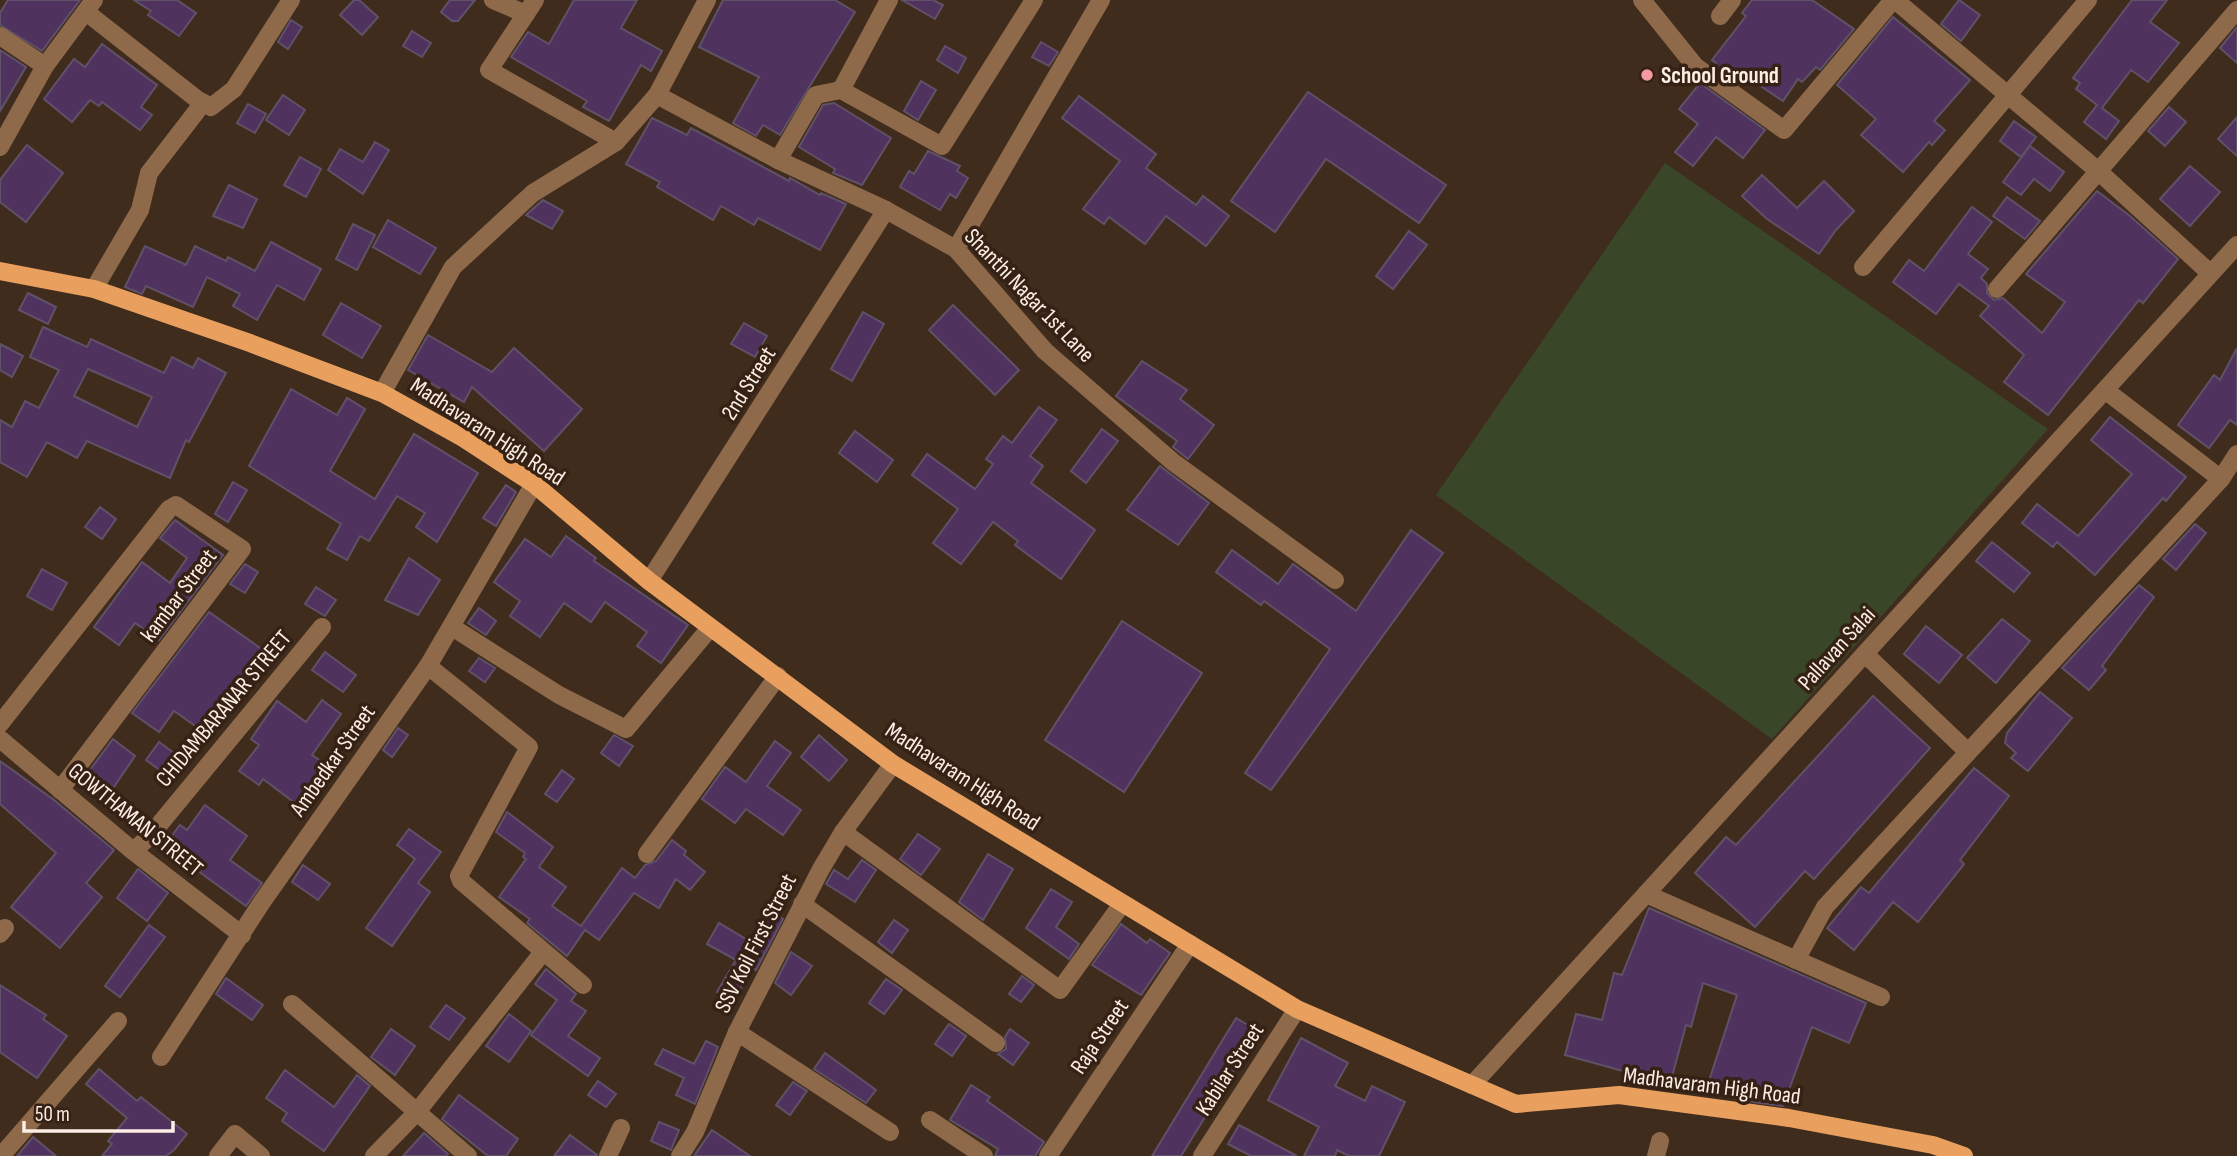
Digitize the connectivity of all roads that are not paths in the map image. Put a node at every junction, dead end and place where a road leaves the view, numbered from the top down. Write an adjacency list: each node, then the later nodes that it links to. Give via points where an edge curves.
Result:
1 (291, 0): 20 (street, via 234,89 211,107)
2 (494, 0): 12 (street)
3 (707, 0): 19 (street)
4 (889, 0): 17 (street)
5 (1034, 0): 17 (street, via 942,146)
6 (1101, 0): 27 (street)
7 (1642, 0): 9 (street, via 1695,66 1784,130)
8 (1732, 0): 14 (street)
9 (1894, 0): 18 (street)
10 (2088, 0): 18 (street)
11 (90, 6): 16 (street); 20 (street)
12 (530, 7): 21 (street, via 489,70)
13 (2237, 10): 24 (street)
14 (1720, 16)
15 (0, 36): 16 (street)
16 (45, 66): 22 (street)
17 (841, 90): 23 (street, via 816,94)
18 (2008, 93): 24 (street); 28 (street)
19 (657, 95): 21 (street); 23 (street, Shanthi Nagar 1st Lane)
20 (203, 103): 31 (street, via 149,173 140,210)
21 (616, 142): 34 (street, via 533,193 453,267)
22 (0, 147)
23 (778, 160): 25 (street, Shanthi Nagar 1st Lane)
24 (2096, 170): 30 (street); 32 (street)
25 (886, 210): 27 (street, Shanthi Nagar 1st Lane); 39 (street, 2nd Street)
26 (2237, 245): 30 (street, Pallavan Salai)
27 (956, 249): 38 (street, Shanthi Nagar 1st Lane, via 1054,359 1174,462)
28 (1863, 267)
29 (0, 271): 31 (main road, Madhavaram High Road)
30 (2210, 272): 33 (street, Pallavan Salai)
31 (94, 289): 34 (main road, Madhavaram High Road)
32 (1997, 289)
33 (2105, 390): 36 (street); 43 (street, Pallavan Salai)
34 (382, 393): 37 (main road, Madhavaram High Road)
35 (2237, 454): 36 (street)
36 (2221, 479): 48 (street)
37 (534, 484): 39 (main road, Madhavaram High Road); 41 (street, Ambedkar Street)
38 (1335, 580)
39 (649, 581): 42 (main road, Madhavaram High Road)
40 (322, 627): 52 (street, CHIDAMBARANAR STREET)
41 (452, 627): 42 (street, via 559,695 626,729); 44 (street, Ambedkar Street)
42 (710, 628): 45 (main road, Madhavaram High Road)
43 (1865, 654): 48 (street); 54 (street, Pallavan Salai)
44 (428, 666): 57 (street, Ambedkar Street); 59 (street, via 529,747 459,876)
45 (778, 676): 49 (main road, Madhavaram High Road); 53 (street)
46 (0, 724): 50 (street, kambar Street, via 169,509 176,505 242,549)
47 (0, 740): 50 (street, GOWTHAMAN STREET)
48 (1968, 752): 60 (street, via 1825,907)
49 (893, 764): 51 (street, SSV Koil First Street); 56 (main road, Madhavaram High Road)
50 (60, 790): 52 (street, GOWTHAMAN STREET)
51 (843, 832): 55 (street, SSV Koil First Street); 56 (street, via 1060,990)
52 (133, 851): 57 (street, GOWTHAMAN STREET)
53 (647, 854)
54 (1646, 894): 60 (street); 69 (street, Pallavan Salai)
55 (802, 904): 66 (street, SSV Koil First Street); 67 (street)
56 (1122, 904): 58 (main road, Madhavaram High Road)
57 (242, 935): 68 (street, Ambedkar Street)
58 (1190, 944): 64 (main road, Madhavaram High Road); 82 (street, Raja Street)
59 (543, 952): 61 (street); 70 (street)
60 (1796, 960): 62 (street)
61 (583, 985)
62 (1881, 997)
63 (292, 1004): 70 (street)
64 (1297, 1009): 69 (main road, Madhavaram High Road); 83 (street, Kabilar Street)
65 (118, 1021): 74 (street)
66 (737, 1032): 73 (street); 80 (street, SSV Koil First Street, via 695,1132)
67 (996, 1043)
68 (161, 1057)
69 (1472, 1085): 84 (main road, Madhavaram High Road, via 1516,1104 1619,1095 1789,1118 1933,1145)
70 (417, 1112): 77 (street); 78 (street)
71 (930, 1120): 81 (street)
72 (621, 1128): 79 (street)
73 (890, 1132)
74 (1, 1156)
75 (219, 1156): 76 (street, via 235,1134)
76 (261, 1156)
77 (374, 1156)
78 (468, 1156)
79 (608, 1156)
80 (680, 1156)
81 (984, 1156)
82 (1048, 1156)
83 (1202, 1156)
84 (1964, 1156)

